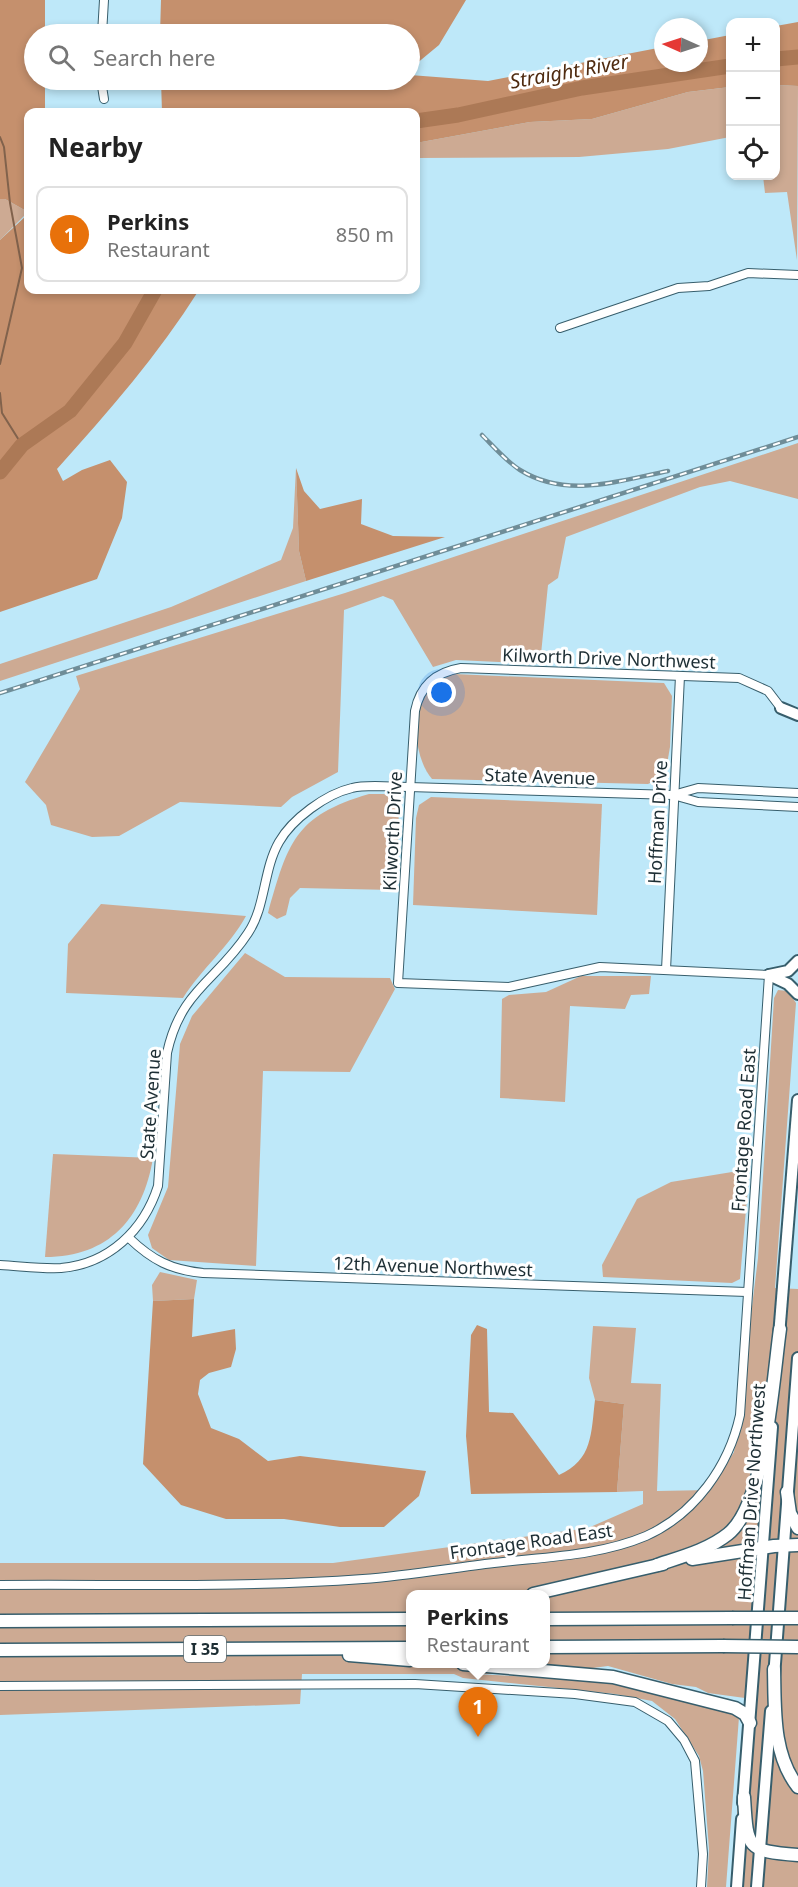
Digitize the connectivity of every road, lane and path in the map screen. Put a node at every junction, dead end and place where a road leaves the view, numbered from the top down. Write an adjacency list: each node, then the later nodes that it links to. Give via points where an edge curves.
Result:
1 (104, 0): 2 (street)
2 (103, 24)
3 (102, 90): 4 (street)
4 (104, 99)
5 (798, 275): 6 (street, via 748,273 709,286 678,288)
6 (560, 328)
7 (680, 676): 8 (street, Kilworth Drive Northwest, via 461,668 441,673); 9 (street, Kilworth Drive Northwest, via 747,680 768,691); 13 (street, Hoffman Drive)
8 (428, 683): 11 (street, Kilworth Drive, via 415,711)
9 (781, 708): 10 (main road)
10 (798, 715)
11 (410, 787): 13 (street, State Avenue); 16 (street, Kilworth Drive, via 398,983 509,987 526,986 583,969); 21 (street, State Avenue, via 351,788 314,808 279,842 249,932 234,953 198,988 171,1034 158,1185 152,1204)
12 (798, 793): 13 (street, via 698,788)
13 (673, 795): 14 (street, via 698,802); 16 (street, Hoffman Drive)
14 (798, 807)
15 (798, 961): 18 (main road, via 788,971)
16 (666, 970): 18 (street)
17 (798, 973): 18 (main road)
18 (774, 974): 19 (main road); 23 (street, Frontage Road East)
19 (798, 994)
20 (798, 1100): 24 (main road, Hoffman Drive Northwest)
21 (129, 1238): 22 (street, State Avenue, via 83,1263 61,1268); 23 (street, 12th Avenue Northwest, via 162,1265 203,1273)
22 (0, 1265)
23 (747, 1292): 32 (street, Frontage Road East, via 741,1402 730,1448 698,1498 666,1525 647,1535 580,1552 365,1579 272,1584)
24 (780, 1329): 30 (main road, Hoffman Drive Northwest); 31 (highway, via 761,1457 748,1508 729,1533 717,1541)
25 (798, 1358): 26 (main road, Hoffman Drive Northwest)
26 (787, 1492): 27 (highway, via 790,1513); 28 (main road, Hoffman Drive Northwest)
27 (798, 1528)
28 (784, 1545): 29 (highway); 30 (highway); 47 (main road, Hoffman Drive Northwest)
29 (798, 1545)
30 (764, 1547): 31 (highway); 49 (main road, Hoffman Drive Northwest)
31 (657, 1565): 33 (highway)
32 (0, 1585)
33 (550, 1590)
34 (406, 1611): 38 (highway)
35 (798, 1618): 37 (highway, bridge)
36 (406, 1619): 38 (highway, I 35)
37 (550, 1619)
38 (294, 1620): 39 (highway, I 35)
39 (0, 1621)
40 (550, 1647): 41 (highway, bridge)
41 (798, 1647)
42 (406, 1648): 43 (highway, I 35)
43 (280, 1649): 44 (highway, I 35); 45 (highway)
44 (0, 1650)
45 (406, 1660)
46 (524, 1668): 49 (highway, via 630,1680 735,1708)
47 (774, 1669): 50 (highway, via 778,1738 789,1773); 52 (main road, Hoffman Drive Northwest)
48 (0, 1686): 54 (street, via 472,1686 623,1699 647,1707 675,1729 694,1761 703,1854)
49 (750, 1723): 51 (main road, Hoffman Drive Northwest)
50 (798, 1787)
51 (744, 1797): 52 (highway, via 747,1834); 55 (main road, Hoffman Drive Northwest)
52 (759, 1851): 53 (highway); 56 (main road, Hoffman Drive Northwest)
53 (798, 1855)
54 (701, 1887)
55 (737, 1887)
56 (757, 1887)

